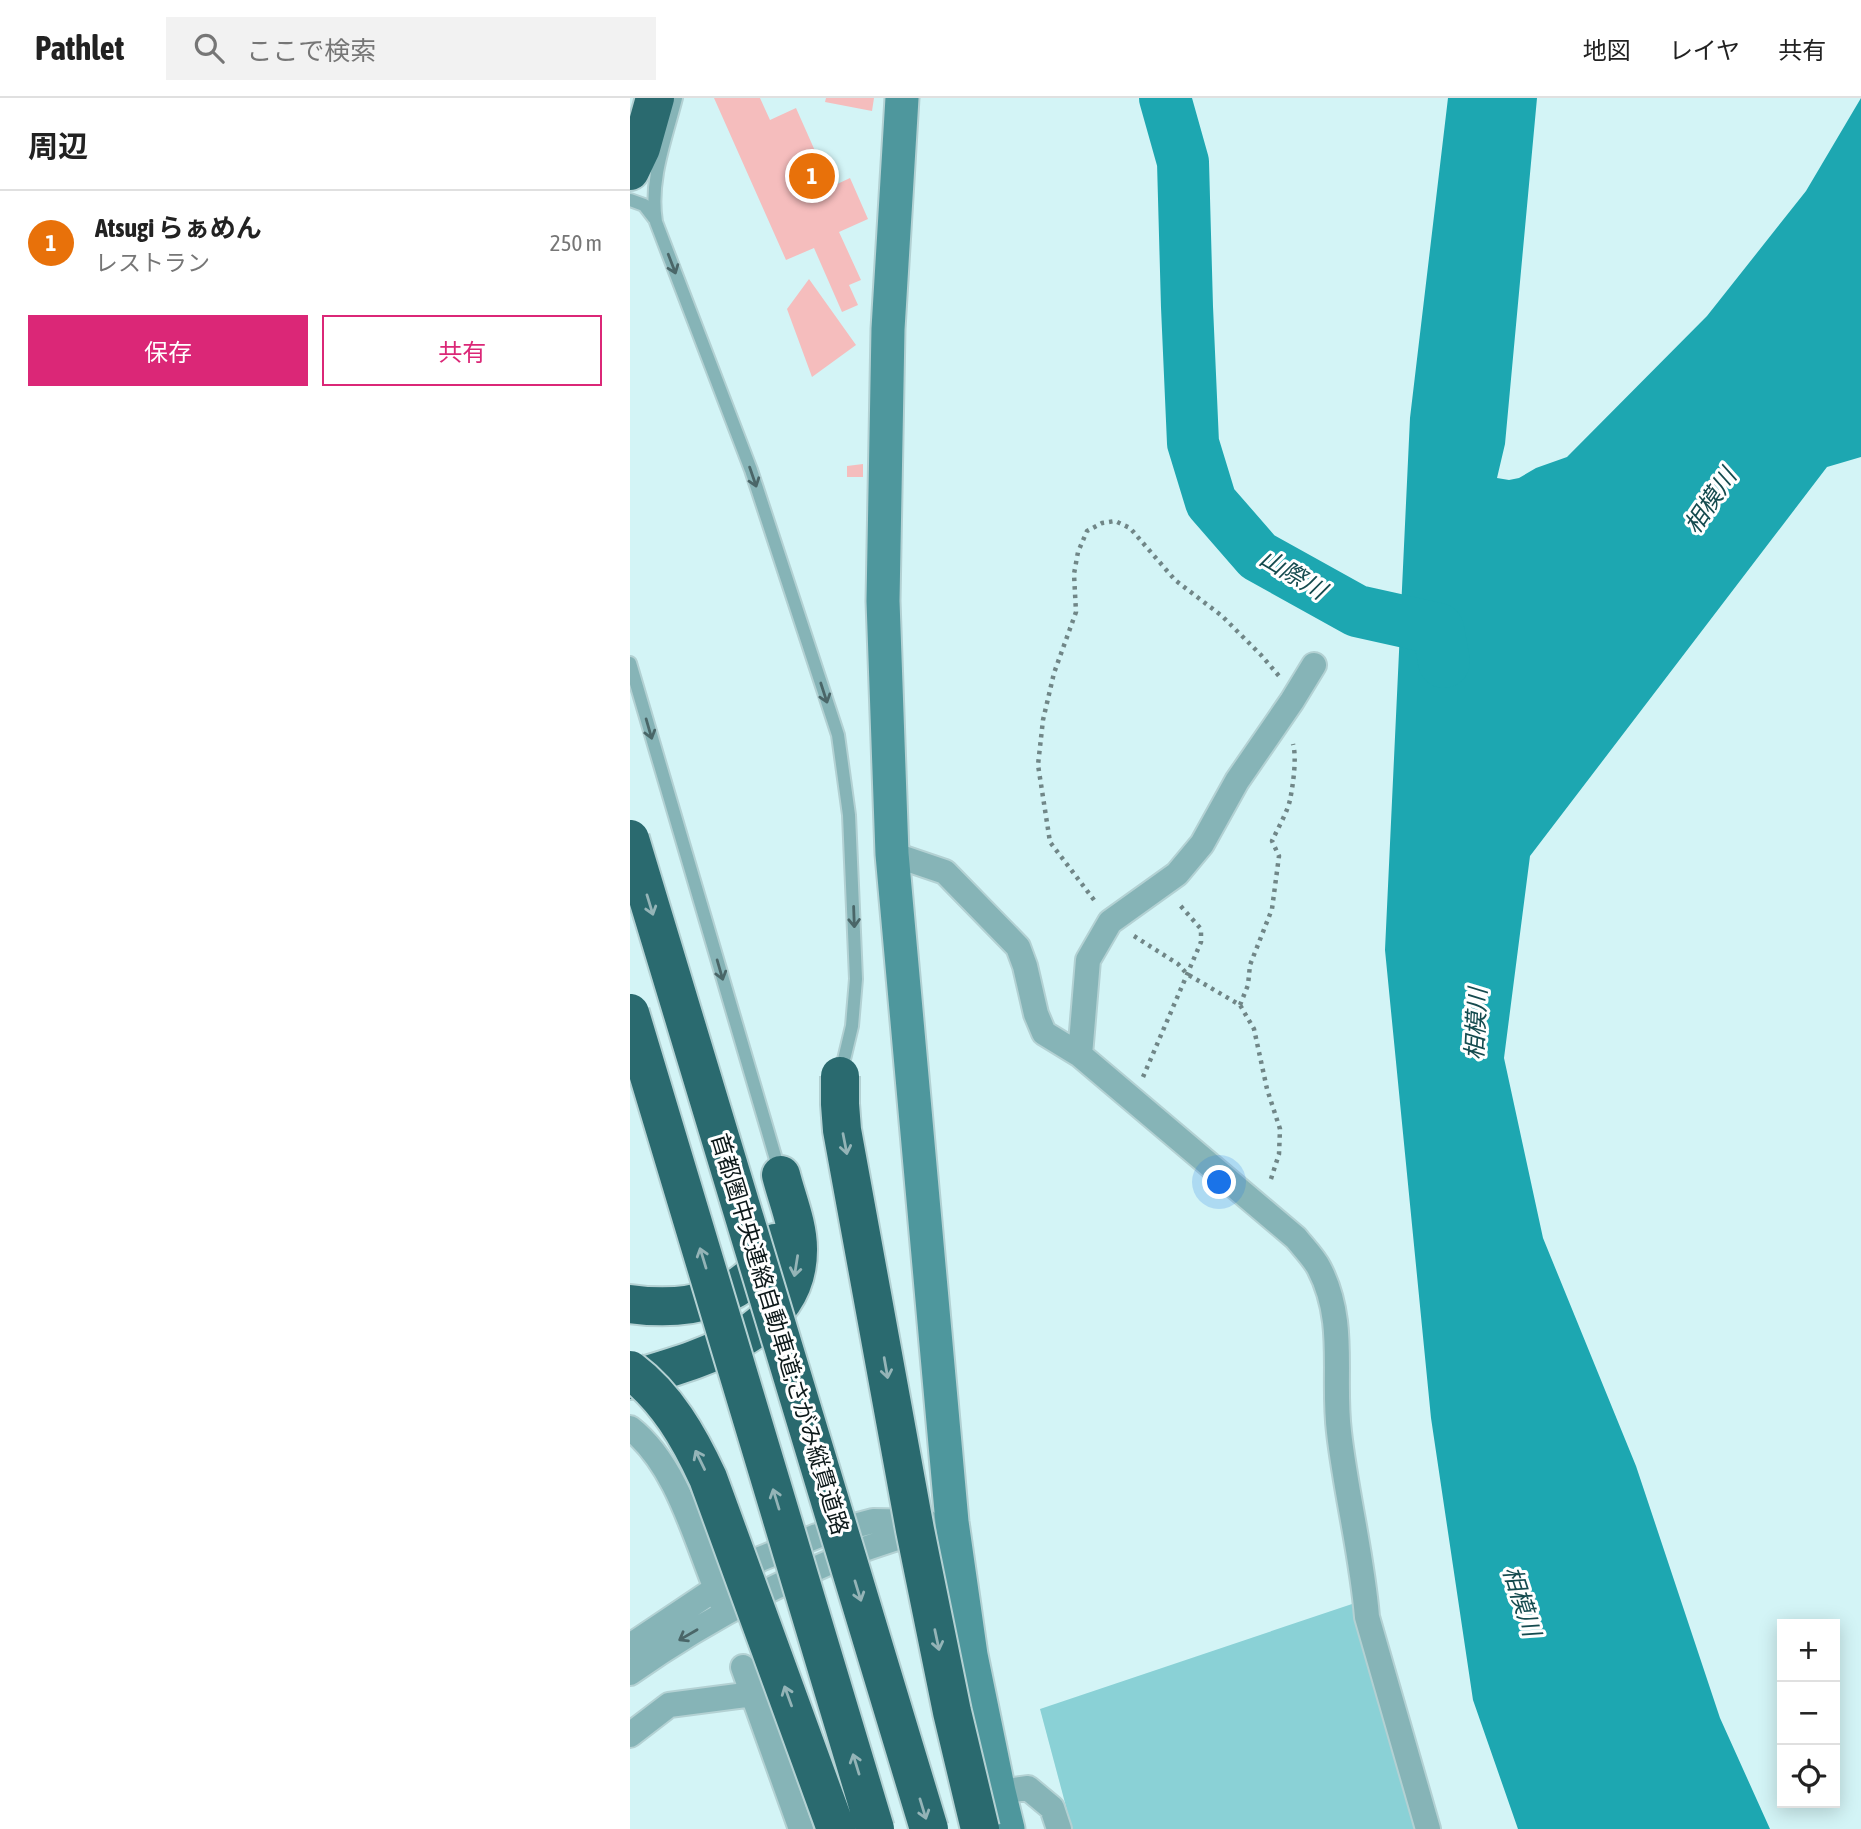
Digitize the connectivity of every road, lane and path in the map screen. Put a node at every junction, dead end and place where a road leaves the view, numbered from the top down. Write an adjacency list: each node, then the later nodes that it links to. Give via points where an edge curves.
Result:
1 (676, 98): 3 (lane)
2 (902, 98): 12 (street, via 888,329 884,588)
3 (657, 117): 4 (highway); 6 (lane)
4 (630, 171)
5 (630, 200): 6 (lane, via 644,205)
6 (656, 222): 19 (lane, one-way to 19, via 751,470 838,735 849,815 856,979)
7 (630, 663): 21 (lane, one-way to 21)
8 (1314, 665): 9 (street)
9 (1292, 701): 10 (street); 14 (path, via 1282,678 1261,655 1222,616 1175,580 1130,528 1115,521 1087,531 1074,574 1076,612 1054,673 1038,765 1050,842)
10 (1276, 724): 13 (street, via 1202,844 1177,874); 16 (path, via 1287,730 1295,747 1290,801 1272,841 1279,856 1272,909)
11 (630, 839): 39 (highway, 首都圏中央連絡自動車道;さがみ縦貫道路, one-way to 39, bridge)
12 (892, 854): 18 (street, via 945,872 1017,947 1044,1033); 27 (street)
13 (1155, 890): 14 (street); 15 (path, via 1180,904 1201,929 1201,942)
14 (1110, 922): 15 (path); 18 (street, via 1088,961)
15 (1187, 974): 16 (path); 20 (path)
16 (1240, 1005): 22 (path, via 1254,1029 1280,1129 1279,1154)
17 (630, 1013): 38 (highway, one-way to 17, bridge)
18 (1080, 1055): 20 (street)
19 (841, 1076): 40 (highway, one-way to 40, bridge, via 842,1130 915,1530)
20 (1133, 1100): 22 (street)
21 (781, 1175): 23 (highway, via 783,1215 778,1236 770,1255 751,1276 732,1291 705,1302 679,1307); 25 (highway, one-way to 25, via 798,1245 798,1266 782,1304 748,1334 720,1350)
22 (1261, 1209): 43 (street, via 1296,1238 1318,1266 1329,1292 1336,1320 1338,1430 1367,1618)
23 (630, 1304)
24 (630, 1370): 37 (highway, one-way to 24, bridge, via 708,1478 678,1422)
25 (630, 1380)
26 (630, 1428): 28 (street, via 659,1458 676,1489)
27 (952, 1522): 28 (street, via 873,1521 817,1536 760,1559); 29 (street, via 827,1563); 35 (street, via 971,1654)
28 (715, 1588): 29 (street); 30 (street)
29 (726, 1613): 32 (street, one-way to 32)
30 (630, 1646)
31 (743, 1667): 33 (street)
32 (630, 1673)
33 (753, 1694): 34 (street, via 669,1705); 36 (street)
34 (630, 1735)
35 (999, 1792): 41 (street); 42 (street, via 1028,1788 1052,1808)
36 (801, 1829)
37 (835, 1829)
38 (875, 1829)
39 (929, 1829)
40 (980, 1829)
41 (1008, 1829)
42 (1059, 1829)
43 (1428, 1829)

